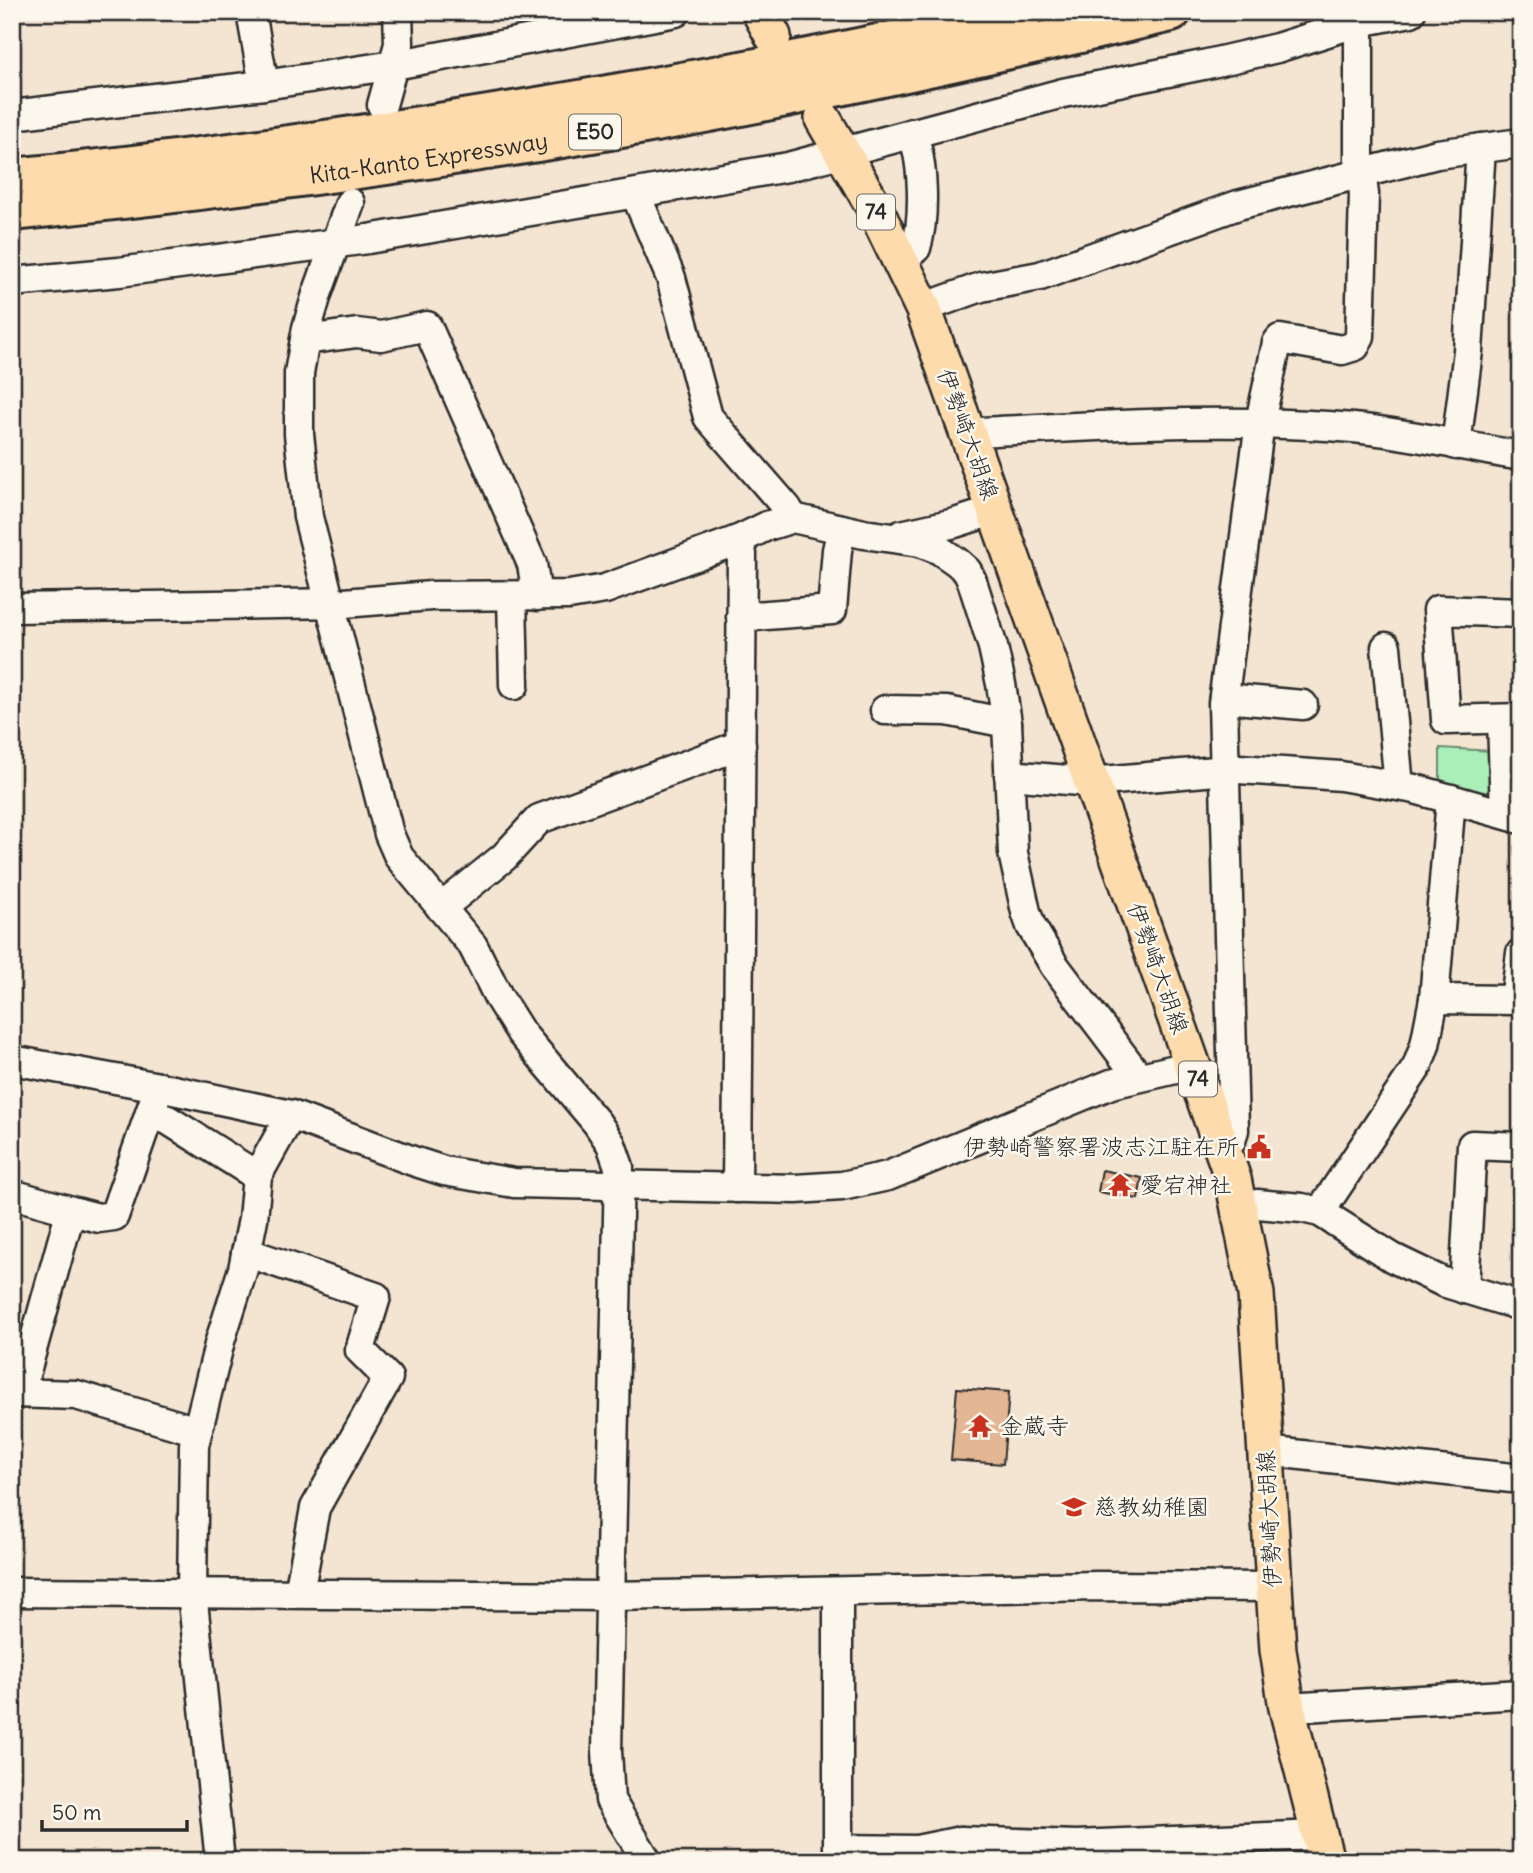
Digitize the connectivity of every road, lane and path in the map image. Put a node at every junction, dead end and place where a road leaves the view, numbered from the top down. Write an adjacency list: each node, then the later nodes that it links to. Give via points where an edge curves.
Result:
1 (251, 12): 9 (street)
2 (398, 12): 8 (street)
3 (676, 12): 8 (street)
4 (1023, 12): 18 (highway, Kita-Kanto Expressway / E50, via 766,66 484,116 219,155)
5 (1171, 12): 21 (highway, Kita-Kanto Expressway / E50, via 966,59 628,127 342,171)
6 (1411, 12): 7 (street)
7 (1359, 17): 13 (street, via 1276,48 1063,93); 17 (street)
8 (394, 65): 9 (street); 10 (street)
9 (264, 85): 11 (street)
10 (382, 105)
11 (12, 115)
12 (823, 119): 16 (main road, 伊勢崎大胡線 / 74)
13 (912, 133): 16 (street); 23 (street, via 919,166 920,220 916,248)
14 (1521, 143): 15 (street)
15 (1481, 148): 17 (street); 29 (street, via 1468,351)
16 (844, 153): 19 (street); 23 (main road, 伊勢崎大胡線 / 74)
17 (1359, 172): 25 (street, via 1238,205 1040,276 981,287); 27 (street, via 1364,194 1358,341 1342,350 1280,339)
18 (12, 178)
19 (636, 195): 22 (street); 32 (street, via 671,278 708,417)
20 (350, 203): 22 (street)
21 (12, 211)
22 (336, 243): 24 (street); 26 (street)
23 (901, 261): 25 (main road, 伊勢崎大胡線 / 74)
24 (12, 282)
25 (922, 308): 28 (main road, 伊勢崎大胡線 / 74)
26 (305, 340): 36 (street, via 357,333 381,336 427,326 532,564); 37 (street, via 299,395 301,463)
27 (1260, 422): 28 (street); 29 (street, via 1370,429); 43 (street)
28 (969, 435): 31 (main road, 伊勢崎大胡線 / 74)
29 (1456, 445): 30 (street)
30 (1521, 456)
31 (996, 510): 34 (street); 51 (main road, 伊勢崎大胡線 / 74)
32 (793, 518): 33 (street); 35 (street)
33 (842, 528): 34 (street); 40 (street, via 832,610)
34 (893, 537): 47 (street, via 938,549 967,571 993,647)
35 (738, 540): 36 (street, via 605,589); 40 (street)
36 (525, 596): 37 (street); 42 (street)
37 (331, 603): 38 (street); 55 (street, via 389,834 399,857)
38 (12, 608)
39 (1521, 613): 46 (street, via 1438,610 1446,720)
40 (741, 617): 48 (street)
41 (1386, 647): 52 (street)
42 (514, 685)
43 (1224, 698): 44 (street); 49 (street)
44 (1303, 705)
45 (885, 710): 47 (street, via 947,711)
46 (1511, 718): 54 (street)
47 (1007, 723): 50 (street)
48 (741, 745): 55 (street, via 539,819 504,857); 68 (street)
49 (1224, 770): 51 (street); 52 (street, via 1342,776); 65 (street, via 1234,1130)
50 (1009, 775): 51 (street); 60 (street, via 1013,853 1031,926 1054,965)
51 (1091, 782): 59 (main road, 伊勢崎大胡線 / 74)
52 (1399, 786): 53 (street)
53 (1451, 799): 54 (street); 57 (street)
54 (1513, 816)
55 (441, 908): 67 (street, via 473,946 522,1033 611,1144 619,1167)
56 (1521, 953): 57 (street, via 1515,1000)
57 (1434, 999): 71 (street, via 1417,1067)
58 (12, 1060): 61 (street)
59 (1193, 1065): 60 (street); 65 (main road, 伊勢崎大胡線 / 74)
60 (1138, 1076): 68 (street, via 1086,1093 888,1176 842,1186)
61 (159, 1087): 62 (street); 63 (street)
62 (150, 1114): 66 (street, via 168,1120); 72 (street, via 114,1216)
63 (291, 1115): 66 (street); 67 (street, via 444,1171 514,1183)
64 (1521, 1147): 74 (street, via 1472,1145)
65 (1223, 1149): 70 (main road, 伊勢崎大胡線 / 74)
66 (257, 1176): 73 (street)
67 (619, 1187): 68 (street); 85 (street)
68 (737, 1188)
69 (12, 1194): 72 (street)
70 (1240, 1209): 71 (street, via 1257,1204); 78 (main road, 伊勢崎大胡線 / 74, via 1256,1294)
71 (1320, 1212): 74 (street, via 1393,1258)
72 (79, 1213): 76 (street, via 68,1220)
73 (246, 1252): 77 (street); 83 (street, via 376,1297 360,1350 388,1378 315,1508)
74 (1464, 1289): 75 (street)
75 (1521, 1306)
76 (16, 1393): 77 (street, via 76,1395)
77 (197, 1431): 82 (street)
78 (1265, 1451): 79 (street); 80 (main road, 伊勢崎大胡線 / 74)
79 (1521, 1479)
80 (1273, 1587): 84 (street); 87 (main road, 伊勢崎大胡線 / 74)
81 (12, 1592): 82 (street)
82 (192, 1592): 83 (street); 90 (street)
83 (299, 1593): 85 (street)
84 (838, 1593): 85 (street); 89 (street, via 838,1849)
85 (612, 1596): 91 (street, via 610,1800)
86 (1521, 1694): 87 (street)
87 (1287, 1709): 88 (main road, 伊勢崎大胡線 / 74)
88 (1322, 1848): 89 (street, via 1076,1845)
89 (961, 1851)
90 (220, 1861)
91 (646, 1861)

